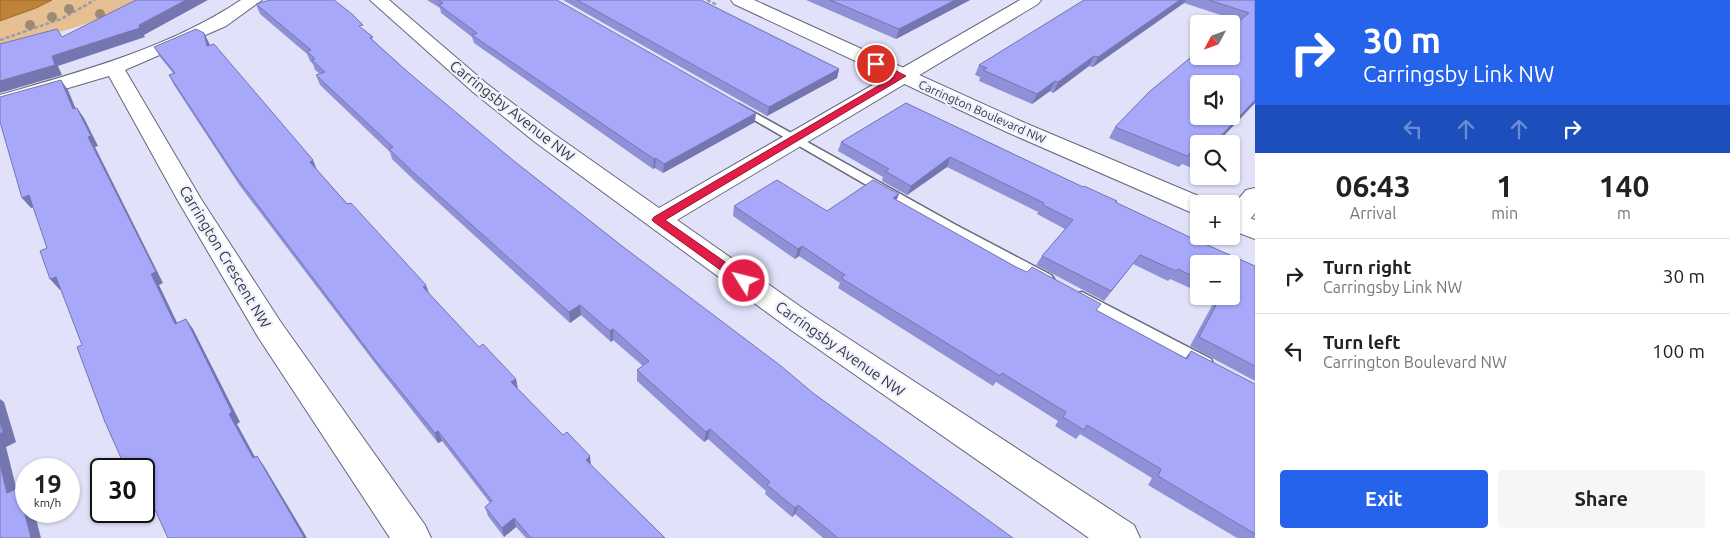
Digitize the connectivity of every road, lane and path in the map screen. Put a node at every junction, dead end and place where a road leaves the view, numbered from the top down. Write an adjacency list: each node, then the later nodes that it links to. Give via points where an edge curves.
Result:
1 (95, 0): 6 (path, via 61,19)
2 (253, 0): 7 (street, via 220,22)
3 (379, 0): 14 (street, Carringsby Avenue NW, via 542,137)
4 (740, 0): 8 (street, Carrington Boulevard NW)
5 (1032, 0): 8 (street)
6 (0, 40)
7 (114, 68): 10 (street); 19 (street, Carrington Crescent NW, via 269,329)
8 (902, 76): 11 (street); 13 (street, Carrington Boulevard NW)
9 (727, 100): 11 (lane)
10 (0, 102)
11 (794, 139): 14 (street); 16 (lane)
12 (1255, 196): 15 (street)
13 (1190, 202)
14 (658, 220): 20 (street, Carringsby Avenue NW, via 817,333)
15 (1240, 223)
16 (1055, 284)
17 (1072, 293): 18 (lane)
18 (1220, 372)
19 (412, 538)
20 (1121, 538)

